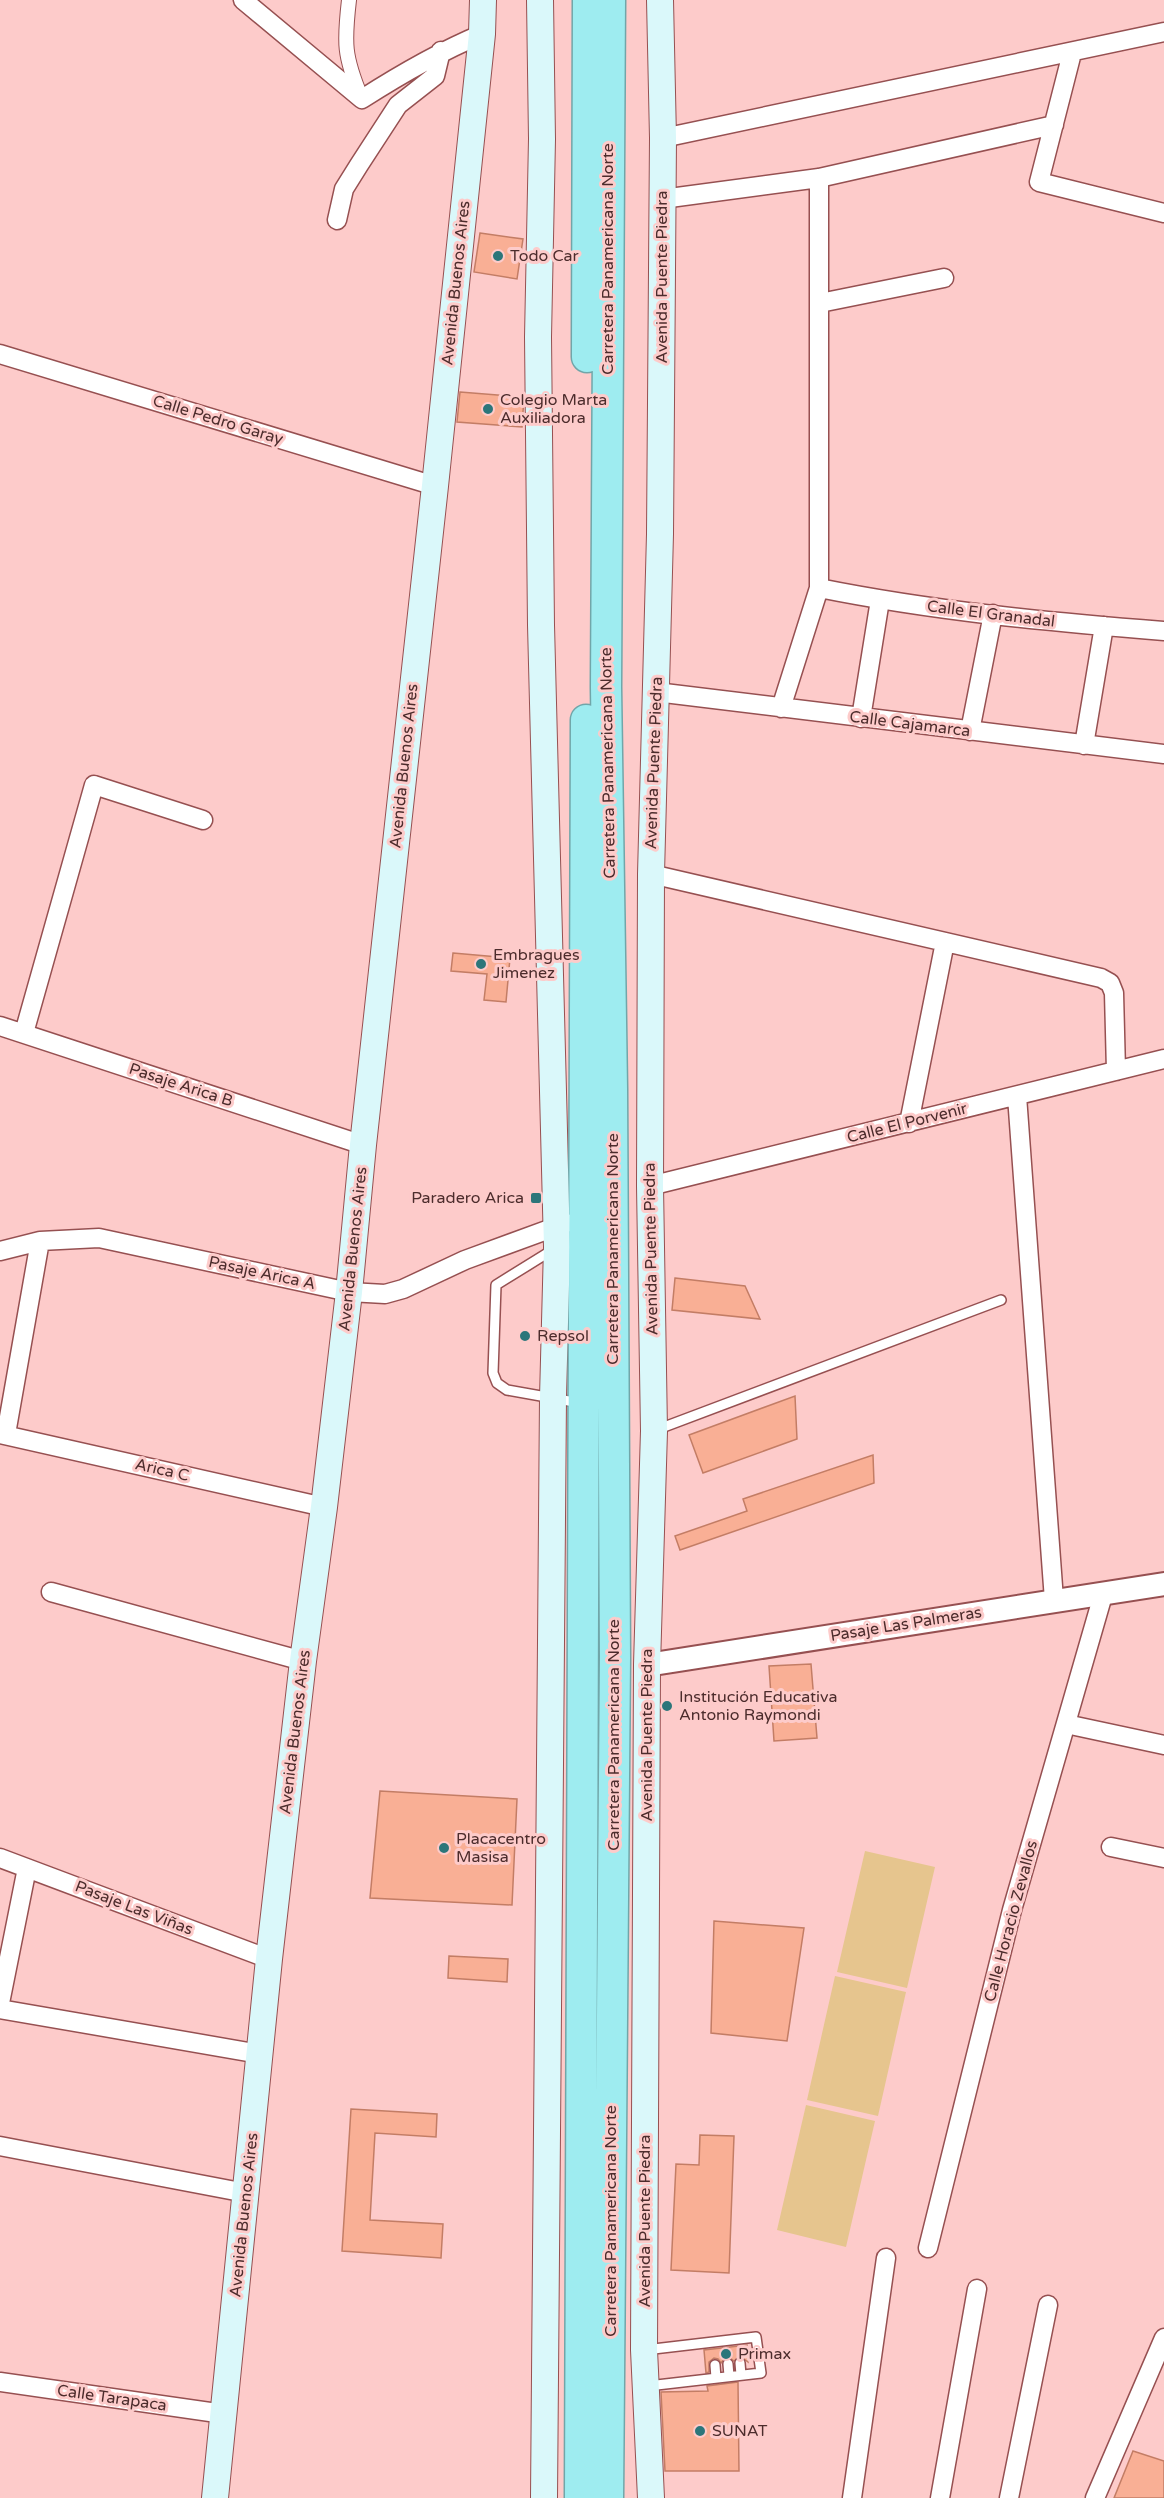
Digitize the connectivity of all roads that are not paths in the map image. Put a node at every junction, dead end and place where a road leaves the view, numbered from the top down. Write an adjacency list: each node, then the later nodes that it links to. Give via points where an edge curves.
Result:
1 (243, 0): 12 (street)
2 (349, 0): 12 (street, via 345,36 348,65)
3 (483, 0): 9 (main road, Avenida Buenos Aires)
4 (540, 0): 45 (main road, via 541,593)
5 (588, 0): 45 (highway, Carretera Panamericana Norte)
6 (610, 0): 91 (highway, Carretera Panamericana Norte, via 606,687 615,1657)
7 (660, 0): 14 (main road, Avenida Puente Piedra)
8 (1164, 32): 11 (street)
9 (482, 34): 10 (street); 22 (main road, Avenida Buenos Aires)
10 (441, 51): 12 (street); 18 (street, via 435,76 398,105 344,189)
11 (1072, 53): 13 (street); 14 (street)
12 (362, 99)
13 (1053, 125): 15 (street); 17 (street, via 1039,182)
14 (663, 138): 16 (main road, Avenida Puente Piedra)
15 (819, 178): 16 (street); 20 (street)
16 (662, 199): 28 (main road, Avenida Puente Piedra)
17 (1164, 213)
18 (337, 220)
19 (945, 278): 20 (street)
20 (820, 303): 23 (street)
21 (0, 354): 22 (street, Calle Pedro Garay)
22 (435, 486): 43 (main road, Avenida Buenos Aires)
23 (819, 588): 24 (street, Calle El Granadal); 29 (street)
24 (880, 600): 25 (street, Calle El Granadal); 30 (street)
25 (993, 614): 26 (street, Calle El Granadal); 31 (street)
26 (1104, 626): 27 (street, Calle El Granadal); 32 (street)
27 (1164, 631)
28 (656, 692): 29 (street, Calle Cajamarca); 35 (main road, Avenida Puente Piedra)
29 (781, 708): 30 (street, Calle Cajamarca)
30 (861, 718): 31 (street, Calle Cajamarca)
31 (970, 731): 32 (street, Calle Cajamarca)
32 (1084, 745): 33 (street, Calle Cajamarca)
33 (1164, 754)
34 (203, 820): 38 (street, via 94,784)
35 (651, 873): 36 (street); 44 (main road, Avenida Puente Piedra)
36 (945, 942): 40 (street, via 1110,983 1114,993); 42 (street)
37 (0, 1026): 38 (street, Pasaje Arica B)
38 (24, 1033): 43 (street, Pasaje Arica B)
39 (1164, 1059): 40 (street, Calle El Porvenir)
40 (1116, 1071): 41 (street, Calle El Porvenir)
41 (1017, 1096): 42 (street, Calle El Porvenir); 58 (street)
42 (909, 1123): 44 (street, Calle El Porvenir)
43 (363, 1144): 48 (main road, Avenida Buenos Aires)
44 (650, 1186): 52 (main road, Avenida Puente Piedra)
45 (571, 1234): 48 (street, Pasaje Arica A, via 465,1260 385,1294); 50 (main road); 50 (lane, via 503,1279 496,1285 495,1293 493,1373 497,1383 507,1390); 51 (highway, Carretera Panamericana Norte)
46 (40, 1242): 47 (street, Pasaje Arica A); 48 (street, Pasaje Arica A, via 99,1238); 53 (street)
47 (0, 1251)
48 (349, 1292): 54 (main road, Avenida Buenos Aires)
49 (1001, 1300): 52 (lane)
50 (553, 1396): 51 (lane); 89 (main road)
51 (585, 1404): 90 (highway, Carretera Panamericana Norte)
52 (654, 1431): 60 (main road, Avenida Puente Piedra)
53 (3, 1434): 54 (street, Arica C)
54 (324, 1507): 59 (main road, Avenida Buenos Aires)
55 (1164, 1584): 57 (street, Pasaje Las Palmeras)
56 (51, 1592): 59 (street)
57 (1103, 1595): 58 (street, Pasaje Las Palmeras); 61 (street, Calle Horacio Zevallos)
58 (1054, 1600): 60 (street, Pasaje Las Palmeras)
59 (303, 1661): 67 (main road, Avenida Buenos Aires)
60 (647, 1665): 78 (main road, Avenida Puente Piedra)
61 (1066, 1724): 62 (street); 73 (street, Calle Horacio Zevallos, via 1012,1910)
62 (1164, 1745)
63 (1112, 1847): 65 (street)
64 (0, 1858): 66 (street, Pasaje Las Viñas)
65 (1164, 1858)
66 (27, 1868): 67 (street, Pasaje Las Viñas); 68 (street)
67 (269, 1959): 70 (main road, Avenida Buenos Aires)
68 (0, 2003)
69 (0, 2009): 70 (street)
70 (260, 2054): 72 (main road, Avenida Buenos Aires)
71 (0, 2146): 72 (street)
72 (246, 2193): 87 (main road, Avenida Buenos Aires)
73 (928, 2248)
74 (886, 2258): 93 (street)
75 (977, 2289): 94 (street)
76 (1048, 2306): 95 (street)
77 (1164, 2338): 96 (street)
78 (644, 2350): 82 (lane, via 756,2337 761,2373); 86 (main road, Avenida Puente Piedra)
79 (740, 2363): 82 (lane)
80 (728, 2364): 83 (lane)
81 (715, 2365): 84 (lane)
82 (741, 2375): 83 (lane)
83 (729, 2376): 84 (lane)
84 (716, 2378): 86 (lane)
85 (0, 2382): 87 (street, Calle Tarapaca)
86 (645, 2386): 92 (main road, Avenida Puente Piedra)
87 (224, 2414): 88 (main road, Avenida Buenos Aires)
88 (215, 2498)
89 (544, 2498)
90 (580, 2498)
91 (608, 2498)
92 (651, 2498)
93 (852, 2498)
94 (940, 2498)
95 (1010, 2498)
96 (1095, 2498)

